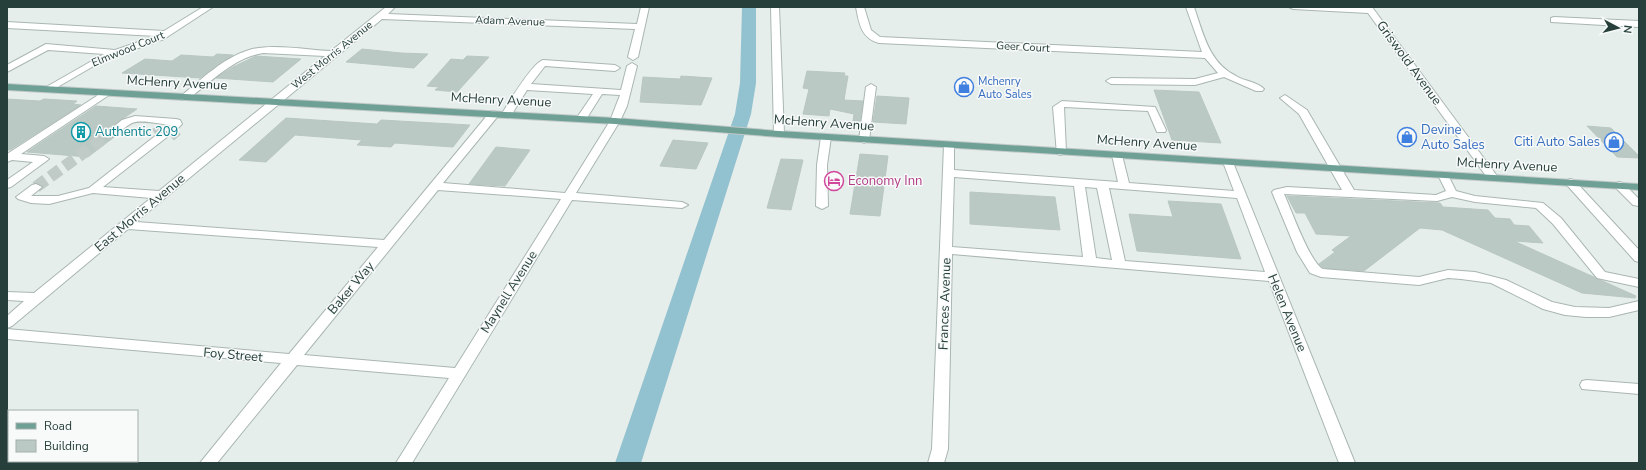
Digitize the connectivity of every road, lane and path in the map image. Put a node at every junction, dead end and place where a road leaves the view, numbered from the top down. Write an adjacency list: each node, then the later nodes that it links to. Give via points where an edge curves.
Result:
1 (209, 7): 14 (street, Elmwood Court)
2 (392, 7): 9 (street, West Morris Avenue)
3 (645, 7): 13 (street, Maynell Avenue)
4 (775, 7): 39 (street)
5 (860, 7): 17 (street, Geer Court, via 866,31 879,40)
6 (1190, 7): 17 (street)
7 (1293, 7): 8 (street)
8 (1369, 9): 52 (street, Griswold Avenue)
9 (380, 16): 13 (street, Adam Avenue); 16 (street, West Morris Avenue)
10 (1554, 20): 11 (street)
11 (1639, 24)
12 (7, 25): 14 (street)
13 (639, 27): 30 (street, Maynell Avenue)
14 (167, 34): 15 (street, Elmwood Court)
15 (115, 52): 20 (street, via 46,47); 27 (street, Elmwood Court, via 87,65)
16 (333, 54): 31 (street, via 252,51 240,56); 33 (street, West Morris Avenue)
17 (1208, 55): 21 (street)
18 (532, 63): 23 (street, via 522,74)
19 (615, 68): 23 (street, Baker Way, via 543,63)
20 (7, 69)
21 (1225, 74): 22 (street, via 1195,82); 26 (street)
22 (1111, 81)
23 (528, 83): 28 (street); 34 (street, Baker Way)
24 (7, 87): 27 (main road, McHenry Avenue)
25 (871, 87): 42 (street)
26 (1259, 89)
27 (46, 90): 29 (main road, McHenry Avenue)
28 (599, 91): 30 (street); 35 (street)
29 (106, 93): 31 (main road, McHenry Avenue); 47 (street)
30 (625, 93): 36 (street, Maynell Avenue)
31 (184, 98): 33 (main road, McHenry Avenue)
32 (1285, 98): 49 (street, via 1303,112)
33 (273, 103): 34 (main road, McHenry Avenue); 66 (street, East Morris Avenue)
34 (500, 115): 35 (main road, McHenry Avenue); 58 (street, Baker Way)
35 (581, 119): 36 (main road, McHenry Avenue)
36 (615, 121): 39 (main road, McHenry Avenue); 67 (street, Maynell Avenue)
37 (1161, 130): 45 (street, via 1152,110 1146,108 1062,104 1058,107)
38 (168, 131): 40 (street, via 176,122 135,119 126,122); 44 (street, via 158,145); 44 (street, via 141,146)
39 (779, 134): 41 (main road, McHenry Avenue)
40 (108, 135)
41 (826, 137): 42 (main road, McHenry Avenue); 70 (street, via 822,165)
42 (864, 140): 43 (main road, McHenry Avenue)
43 (949, 145): 45 (main road, McHenry Avenue); 50 (street, Frances Avenue)
44 (144, 150): 62 (street)
45 (1061, 152): 46 (main road, McHenry Avenue)
46 (1117, 155): 48 (main road, McHenry Avenue); 59 (street)
47 (9, 158): 56 (street, via 44,159)
48 (1228, 162): 49 (main road, McHenry Avenue); 65 (street, Helen Avenue)
49 (1334, 168): 51 (main road, McHenry Avenue); 63 (street)
50 (948, 174): 54 (street); 73 (street, Frances Avenue)
51 (1443, 175): 52 (main road, McHenry Avenue); 64 (street)
52 (1493, 178): 53 (main road, McHenry Avenue)
53 (1570, 182): 57 (main road, McHenry Avenue); 74 (street)
54 (1079, 183): 55 (street); 75 (street)
55 (1102, 184): 59 (street); 76 (street)
56 (7, 185)
57 (1619, 185): 60 (main road, McHenry Avenue); 68 (street)
58 (435, 186): 67 (street); 72 (street, Baker Way)
59 (1124, 186): 65 (street)
60 (1639, 186)
61 (36, 187): 62 (street, via 22,197 44,202)
62 (93, 190): 66 (street)
63 (1349, 192): 64 (street, via 1437,198); 81 (street, via 1278,192 1303,252 1314,270 1321,273 1419,281 1443,274 1468,276 1494,280 1555,308 1595,313 1629,310)
64 (1452, 193): 78 (street, via 1475,199 1539,205 1557,221 1601,275)
65 (1240, 195): 77 (street, Helen Avenue)
66 (161, 196): 71 (street, East Morris Avenue)
67 (568, 196): 69 (street); 85 (street, Maynell Avenue)
68 (1637, 203)
69 (682, 205)
70 (822, 206)
71 (125, 225): 72 (street); 80 (street, East Morris Avenue)
72 (387, 244): 84 (street, Baker Way)
73 (946, 250): 75 (street); 90 (street, Frances Avenue, via 940,449)
74 (1639, 258)
75 (1090, 262): 76 (street)
76 (1119, 264): 77 (street)
77 (1273, 277): 91 (street, Helen Avenue)
78 (1639, 283)
79 (7, 296): 80 (street)
80 (38, 298): 82 (street, East Morris Avenue)
81 (1639, 305)
82 (7, 323)
83 (7, 334): 84 (street, Foy Street)
84 (292, 360): 85 (street, Foy Street); 88 (street, Baker Way)
85 (459, 374): 89 (street, Maynell Avenue)
86 (1587, 385): 87 (street)
87 (1639, 388)
88 (208, 463)
89 (404, 463)
90 (936, 463)
91 (1346, 463)

